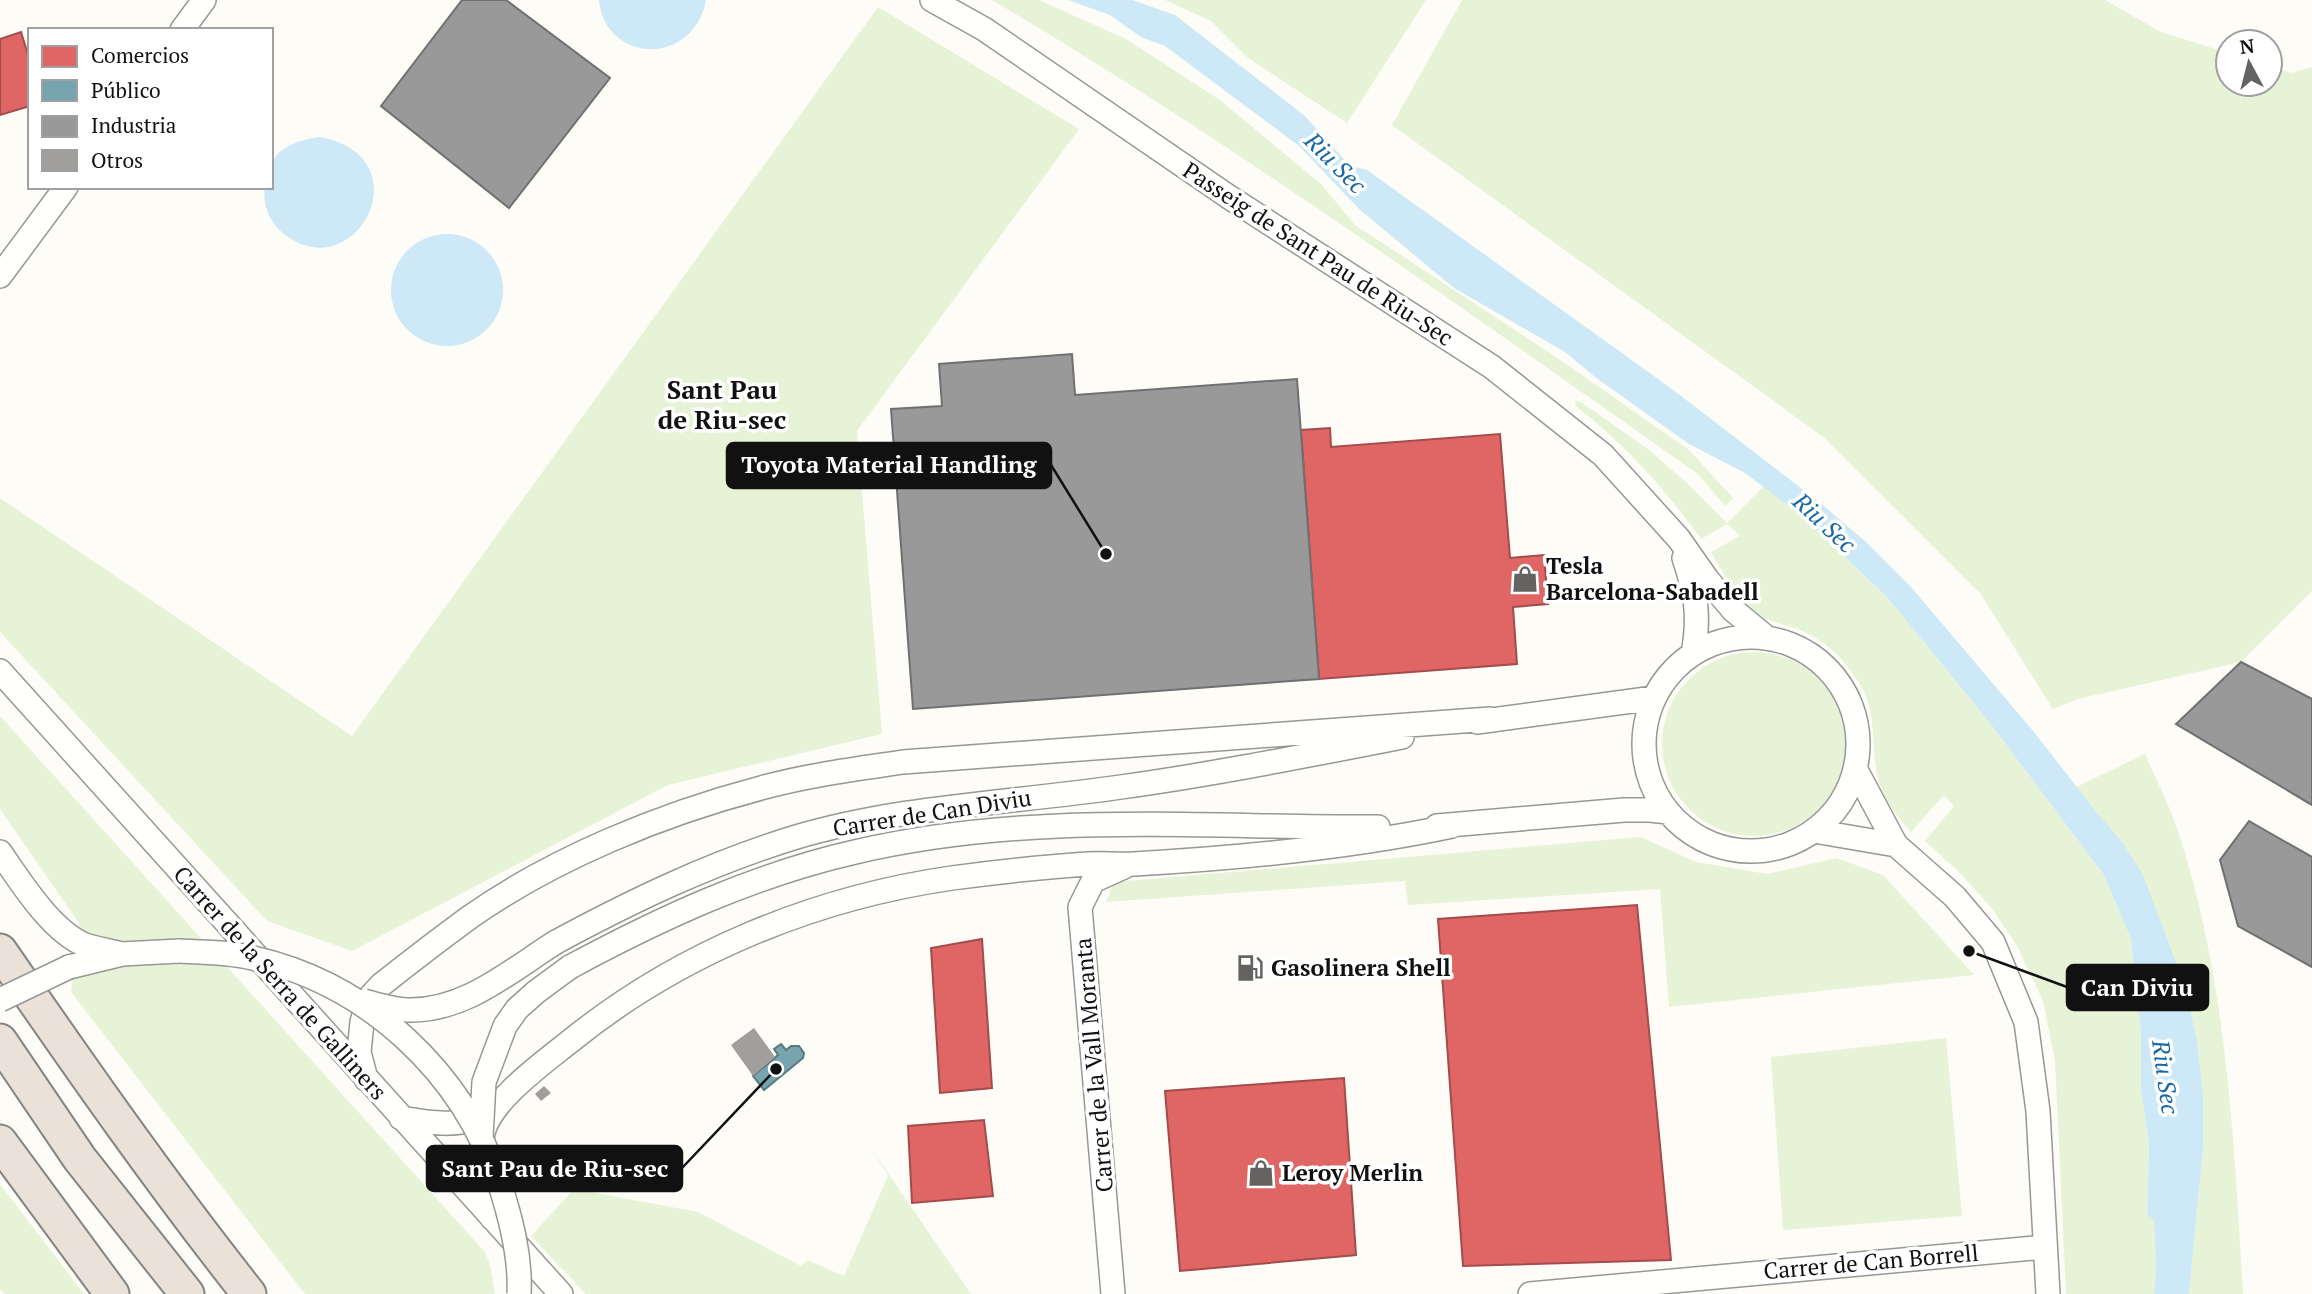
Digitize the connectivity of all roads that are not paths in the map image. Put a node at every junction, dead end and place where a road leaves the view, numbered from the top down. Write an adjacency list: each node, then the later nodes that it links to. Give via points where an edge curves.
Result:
1 (204, 0): 3 (street)
2 (932, 0): 6 (street, Passeig de Sant Pau de Riu-Sec, via 984,29 1229,197 1492,367 1603,455)
3 (183, 28)
4 (65, 189): 5 (street)
5 (0, 276)
6 (1679, 539): 7 (street, Passeig de Sant Pau de Riu-Sec, via 1733,610); 8 (street, Passeig de Sant Pau de Riu-Sec, via 1694,587 1698,626)
7 (1767, 638): 8 (street, via 1729,639); 12 (street, via 1803,650 1838,680 1857,723)
8 (1693, 654): 10 (street, via 1674,669)
9 (0, 671): 21 (street, Carrer de la Serra de Galliners)
10 (1654, 698): 11 (street, Carrer de Can Diviu); 13 (street, via 1644,752 1651,784)
11 (1490, 719): 22 (street, Carrer de Can Diviu, via 903,762 762,787 644,827 568,861 471,916); 23 (street, Carrer de Can Diviu, bridge, via 1121,788 913,811 853,823 794,838 630,902 453,1004 409,1010)
12 (1856, 770): 15 (street, via 1840,804); 16 (street)
13 (1668, 812): 14 (street, Carrer de Can Diviu, via 1624,810); 15 (street, via 1695,836 1740,851 1784,846)
14 (1452, 826): 18 (street, Carrer de Can Diviu, via 1297,850); 28 (street, Carrer de Can Diviu, bridge, via 1214,823 1012,828 855,852 778,874 704,901 621,940 570,967 536,992 506,1026 484,1082)
15 (1814, 831): 16 (street)
16 (1896, 845): 31 (street, via 1955,897 1993,942 2026,1022 2038,1111)
17 (0, 852): 20 (street, via 58,926 83,944)
18 (1132, 864): 28 (street, Carrer de Can Diviu, via 950,878 831,904 780,922 726,944 613,1009 544,1062); 37 (street, Carrer de la Vall Moranta, via 1093,881 1080,906)
19 (0, 951): 34 (highway, via 80,1068)
20 (122, 954): 23 (street, bridge, via 179,951 253,958 318,980); 24 (street, bridge, via 69,967)
21 (281, 984): 22 (street, Carrer de Can Diviu, via 334,993); 26 (street, Carrer de la Serra de Galliners)
22 (381, 985): 26 (street, Carrer de Can Diviu, via 369,998 362,1022 359,1052)
23 (352, 998): 28 (street, bridge, via 419,1050)
24 (0, 1000)
25 (0, 1041): 33 (highway, via 80,1159)
26 (366, 1079): 27 (street, Carrer de la Serra de Galliners)
27 (401, 1118): 28 (street); 30 (street, Carrer de la Serra de Galliners)
28 (485, 1127): 30 (street, Carrer de Can Diviu, via 482,1136); 35 (street, bridge, via 515,1241)
29 (0, 1142): 32 (highway)
30 (492, 1218): 36 (street, Carrer de la Serra de Galliners)
31 (2045, 1247): 38 (street, Carrer de Can Borrell); 39 (street)
32 (113, 1294)
33 (187, 1294)
34 (249, 1294)
35 (520, 1294)
36 (561, 1294)
37 (1113, 1294)
38 (1530, 1294)
39 (2048, 1294)

